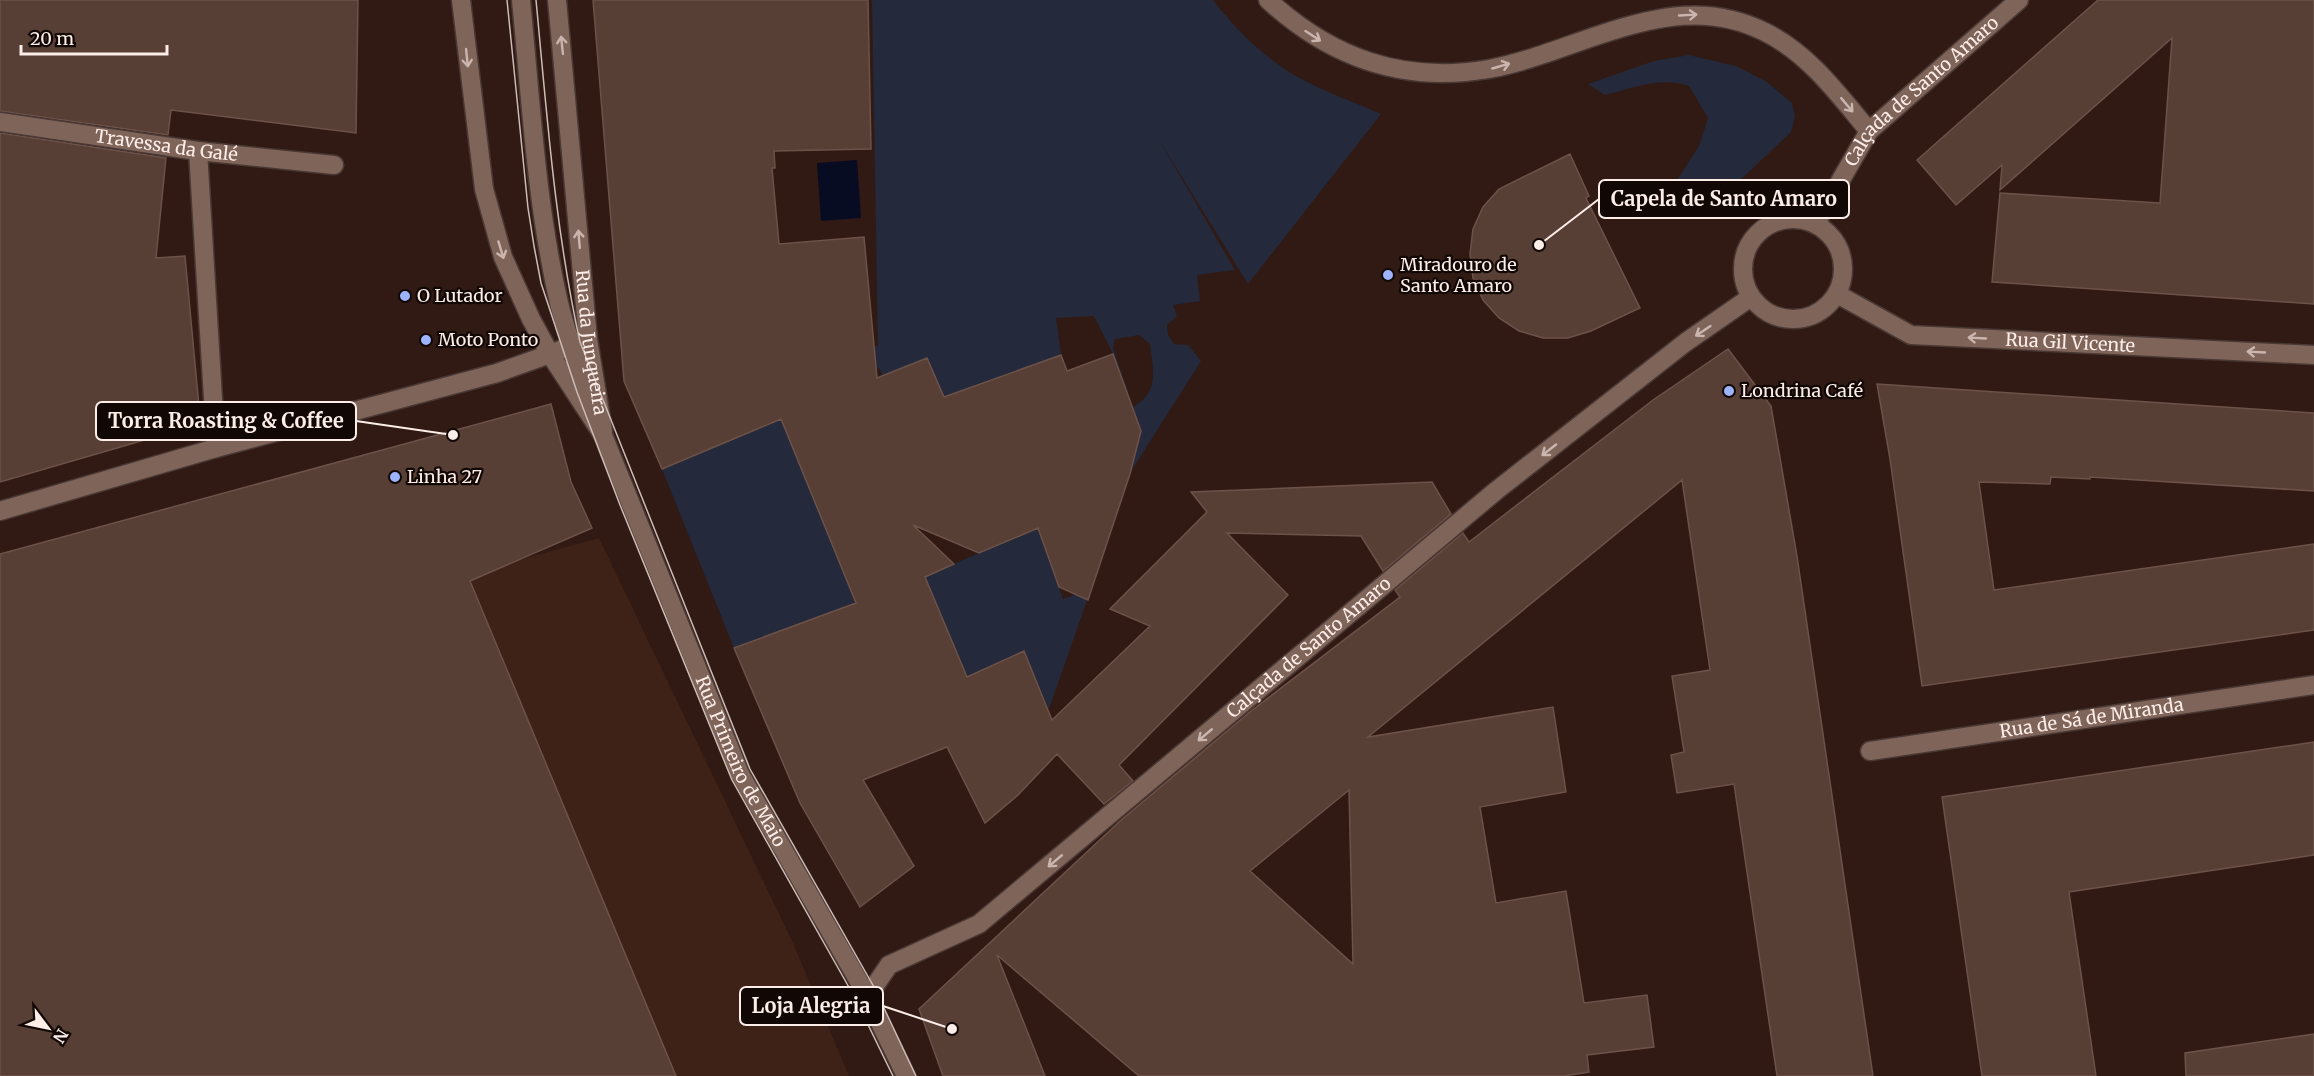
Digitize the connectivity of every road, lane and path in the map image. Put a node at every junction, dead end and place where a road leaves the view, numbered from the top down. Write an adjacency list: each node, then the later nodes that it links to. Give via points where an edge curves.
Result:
1 (461, 0): 14 (street, Rua da Junqueira, one-way to 14, via 484,189 503,257)
2 (521, 0): 13 (street, via 538,182 552,269)
3 (557, 0): 13 (street, Rua da Junqueira, one-way to 3)
4 (1268, 0): 7 (street, one-way to 7, via 1320,41 1386,67 1420,73 1490,69 1664,16 1698,15 1731,20 1763,31 1792,48 1819,72)
5 (2019, 0): 7 (street, Calçada de Santo Amaro)
6 (0, 122): 8 (street, Travessa da Galé)
7 (1869, 131): 10 (street, Calçada de Santo Amaro)
8 (198, 152): 9 (street, Travessa da Galé); 17 (street)
9 (334, 165)
10 (1816, 223): 11 (street, via 1838,246 1843,262 1843,279); 12 (street, via 1796,218 1775,221 1758,232 1746,249 1742,269)
11 (1837, 294): 12 (street, via 1826,308 1793,320 1769,313); 15 (street, Rua Gil Vicente, one-way to 11, via 1911,334)
12 (1751, 297): 21 (street, Calçada de Santo Amaro, one-way to 21, via 1686,342 1497,490 980,924 889,965)
13 (579, 342): 14 (street); 16 (street, Rua da Junqueira, via 600,407)
14 (550, 354): 16 (street, Rua da Junqueira); 17 (street, via 497,373)
15 (2314, 355)
16 (603, 435): 21 (street, Rua Primeiro de Maio, via 740,774)
17 (216, 448): 18 (street)
18 (0, 511)
19 (2314, 685): 20 (street, Rua de Sá de Miranda)
20 (1870, 751)
21 (866, 992): 22 (street, Rua Primeiro de Maio)
22 (906, 1076)

